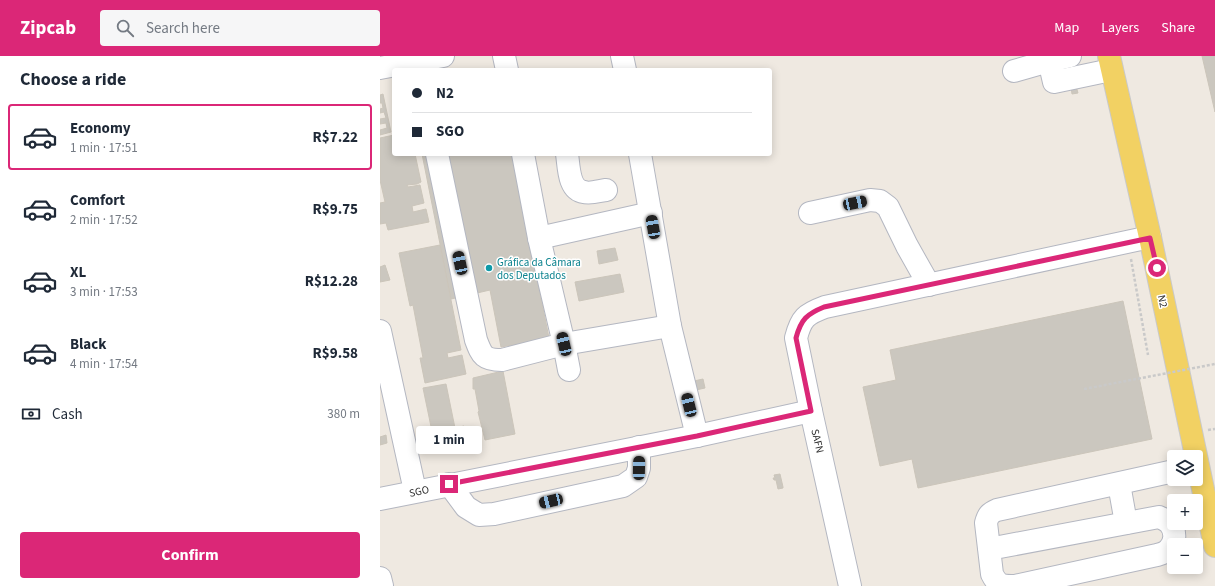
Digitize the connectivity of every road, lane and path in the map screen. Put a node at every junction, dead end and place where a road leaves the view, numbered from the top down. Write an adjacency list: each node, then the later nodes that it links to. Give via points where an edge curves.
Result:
1 (443, 56): 6 (street)
2 (504, 56): 8 (street)
3 (622, 56): 9 (street)
4 (1056, 58): 5 (street, via 1054,82); 10 (street)
5 (1110, 63): 19 (main road, N2)
6 (419, 65): 7 (street)
7 (380, 68)
8 (507, 68)
9 (625, 68)
10 (1014, 71)
11 (437, 156): 24 (street, via 480,352 486,358 502,360)
12 (523, 156): 18 (street)
13 (567, 156): 15 (street, via 570,180 577,190 585,193)
14 (640, 156): 16 (street)
15 (606, 190)
16 (651, 213): 18 (street); 22 (street)
17 (810, 213): 21 (street, via 870,200 880,201 888,207)
18 (539, 238): 24 (street)
19 (1150, 238): 20 (street, SAFN); 32 (main road, N2)
20 (1128, 242): 21 (street, SAFN); 25 (path)
21 (929, 285): 29 (street, SAFN, via 810,312 799,327 796,338)
22 (670, 326): 24 (street); 30 (street)
23 (380, 331): 37 (street)
24 (564, 344): 27 (street)
25 (1148, 355)
26 (1215, 364): 28 (path, bridge)
27 (569, 370)
28 (1084, 389)
29 (811, 411): 30 (street, SGO); 45 (street, SAFN)
30 (697, 436): 31 (street, SGO)
31 (640, 447): 34 (street, SGO); 34 (street, via 636,477 623,486 494,514 479,515 466,507)
32 (1194, 450)
33 (1167, 473): 35 (street)
34 (449, 484): 37 (street, SGO)
35 (1119, 484): 39 (street); 41 (street, via 991,512 986,523)
36 (1202, 486): 40 (main road, N2)
37 (415, 491): 38 (street, SGO)
38 (380, 499)
39 (1126, 523): 41 (street); 43 (street, via 1159,517 1171,525 1174,542 1167,551 1157,555 1015,586)
40 (1215, 546)
41 (989, 549): 43 (street, via 992,574)
42 (380, 578): 44 (street)
43 (997, 585)
44 (382, 586)
45 (850, 586)

